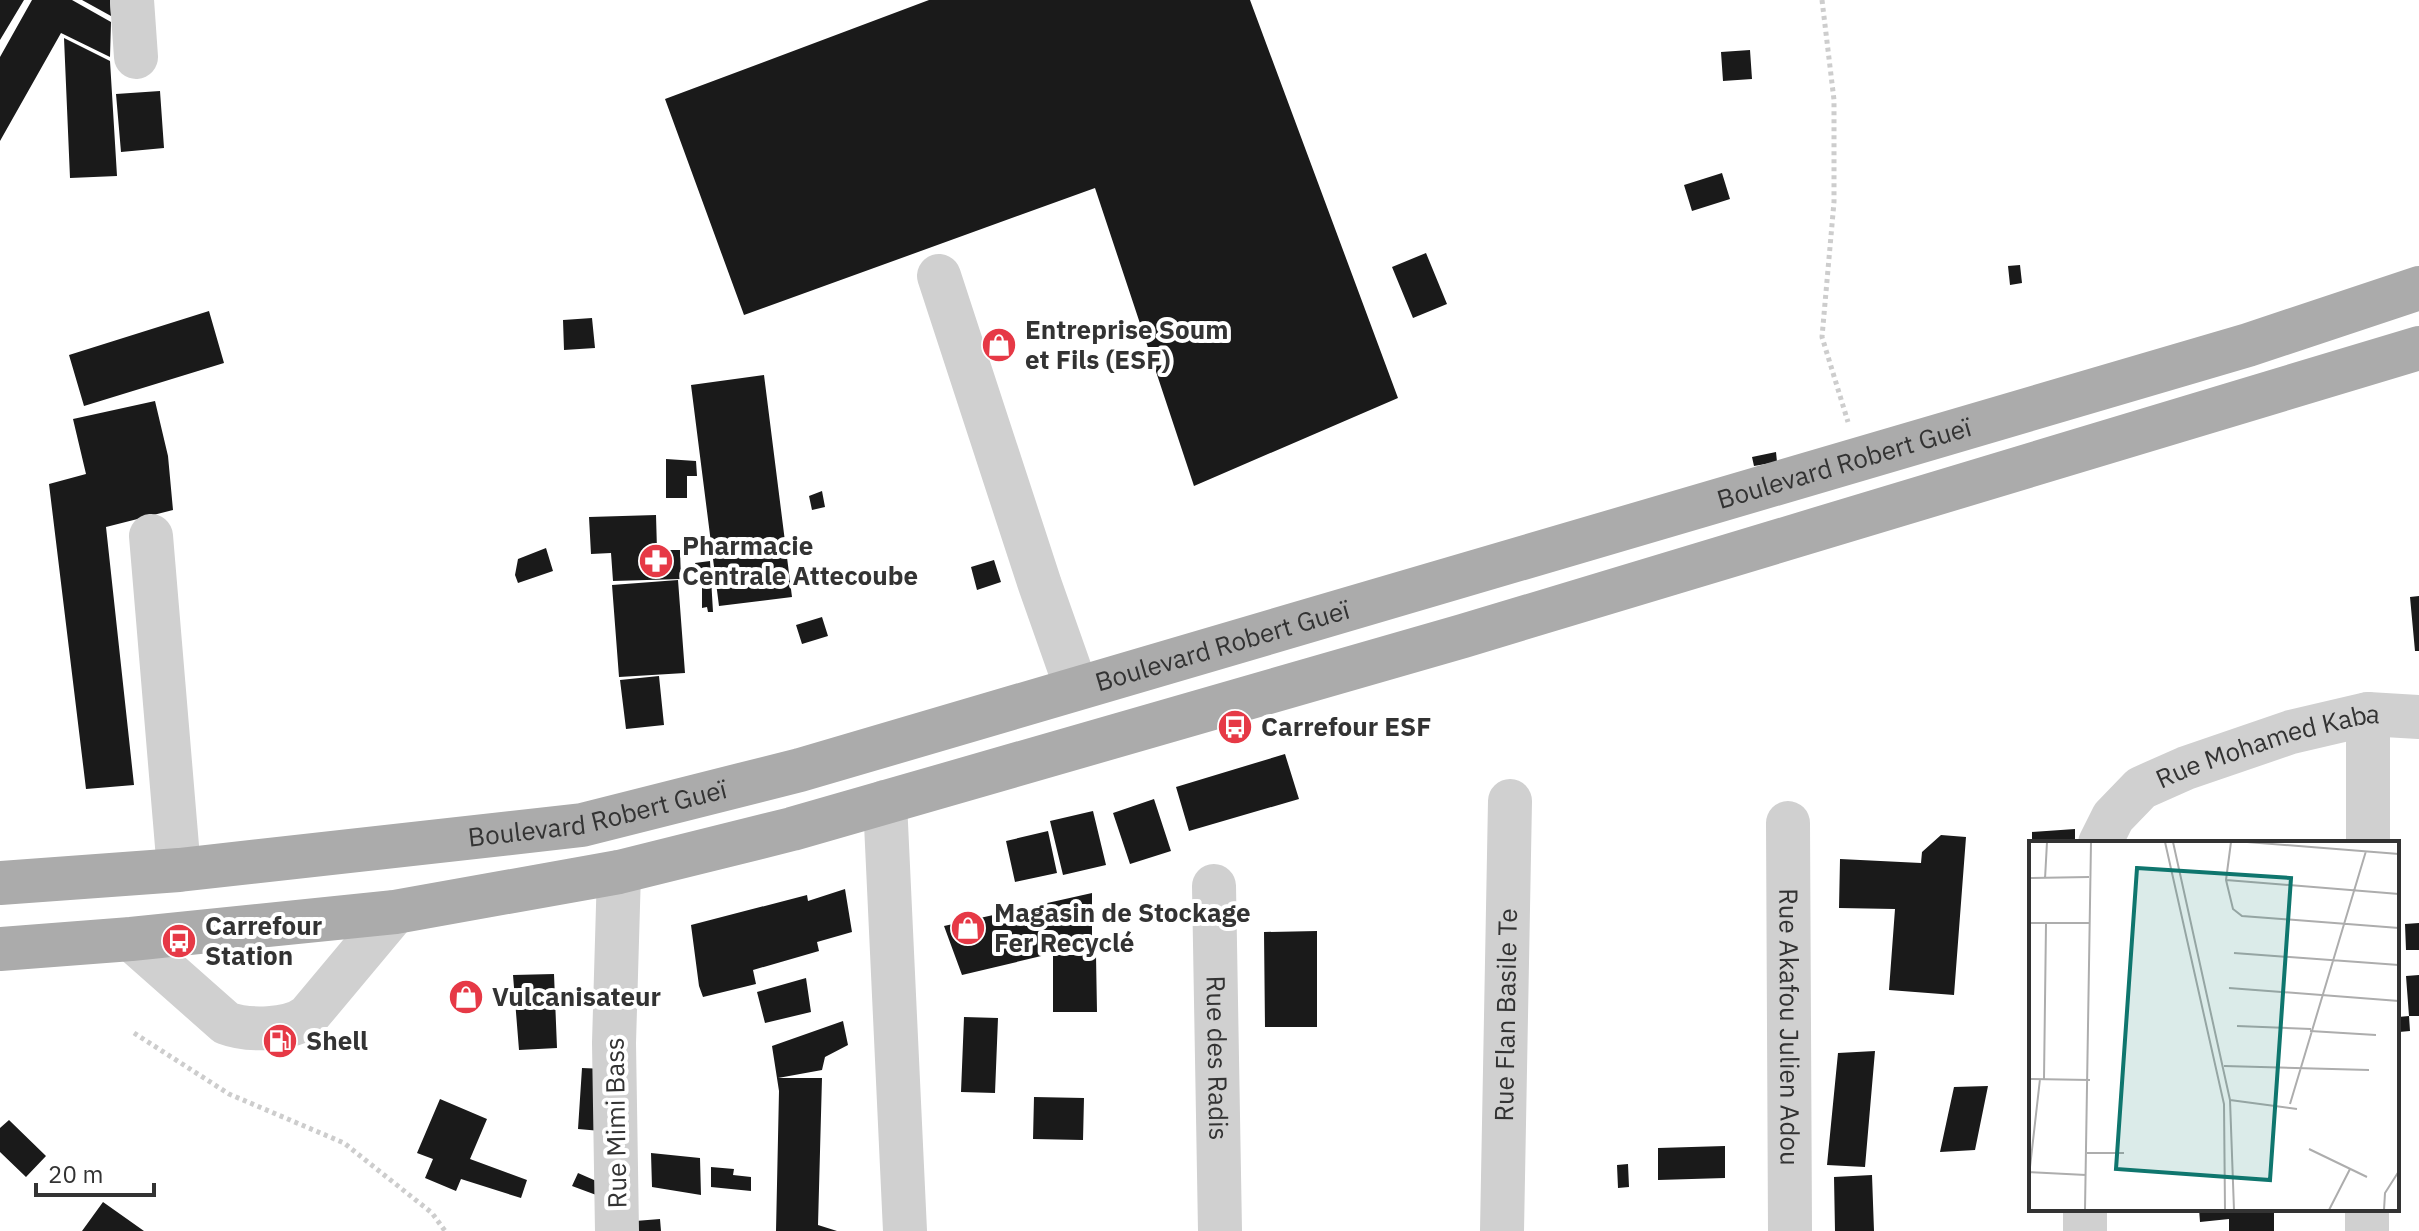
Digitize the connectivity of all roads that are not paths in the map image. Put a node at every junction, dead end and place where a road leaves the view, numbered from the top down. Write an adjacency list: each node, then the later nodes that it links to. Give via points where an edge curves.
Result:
1 (132, 0): 2 (street)
2 (136, 57)
3 (939, 276): 7 (street)
4 (2419, 288): 7 (main road, Boulevard Robert Gueï, via 2248,345)
5 (2419, 348): 11 (main road, Boulevard Robert Gueï, via 1463,636)
6 (151, 536): 15 (street)
7 (1076, 687): 15 (main road, Boulevard Robert Gueï, via 800,770 582,825)
8 (2368, 714): 9 (street, Rue Mohamed Kaba); 13 (street, Rue Mohamed Kaba, via 2291,732 2141,788 2113,817); 14 (street)
9 (2419, 717)
10 (1510, 801): 25 (street, Rue Flan Basile Te)
11 (885, 802): 16 (main road, Boulevard Robert Gueï); 23 (street)
12 (1788, 823): 26 (street, Rue Akafou Julien Adou)
13 (2101, 841)
14 (2368, 841)
15 (179, 870): 17 (main road, Boulevard Robert Gueï)
16 (619, 872): 19 (main road, Boulevard Robert Gueï); 22 (street, Rue Mimi Bass, via 614,1043)
17 (0, 883)
18 (1214, 886): 24 (street, Rue des Radis)
19 (395, 912): 20 (main road, Boulevard Robert Gueï); 20 (street, via 308,1016 291,1025 241,1028 226,1023)
20 (131, 939): 21 (main road, Boulevard Robert Gueï)
21 (0, 949)
22 (617, 1231)
23 (905, 1231)
24 (1220, 1231)
25 (1502, 1231)
26 (1790, 1231)

